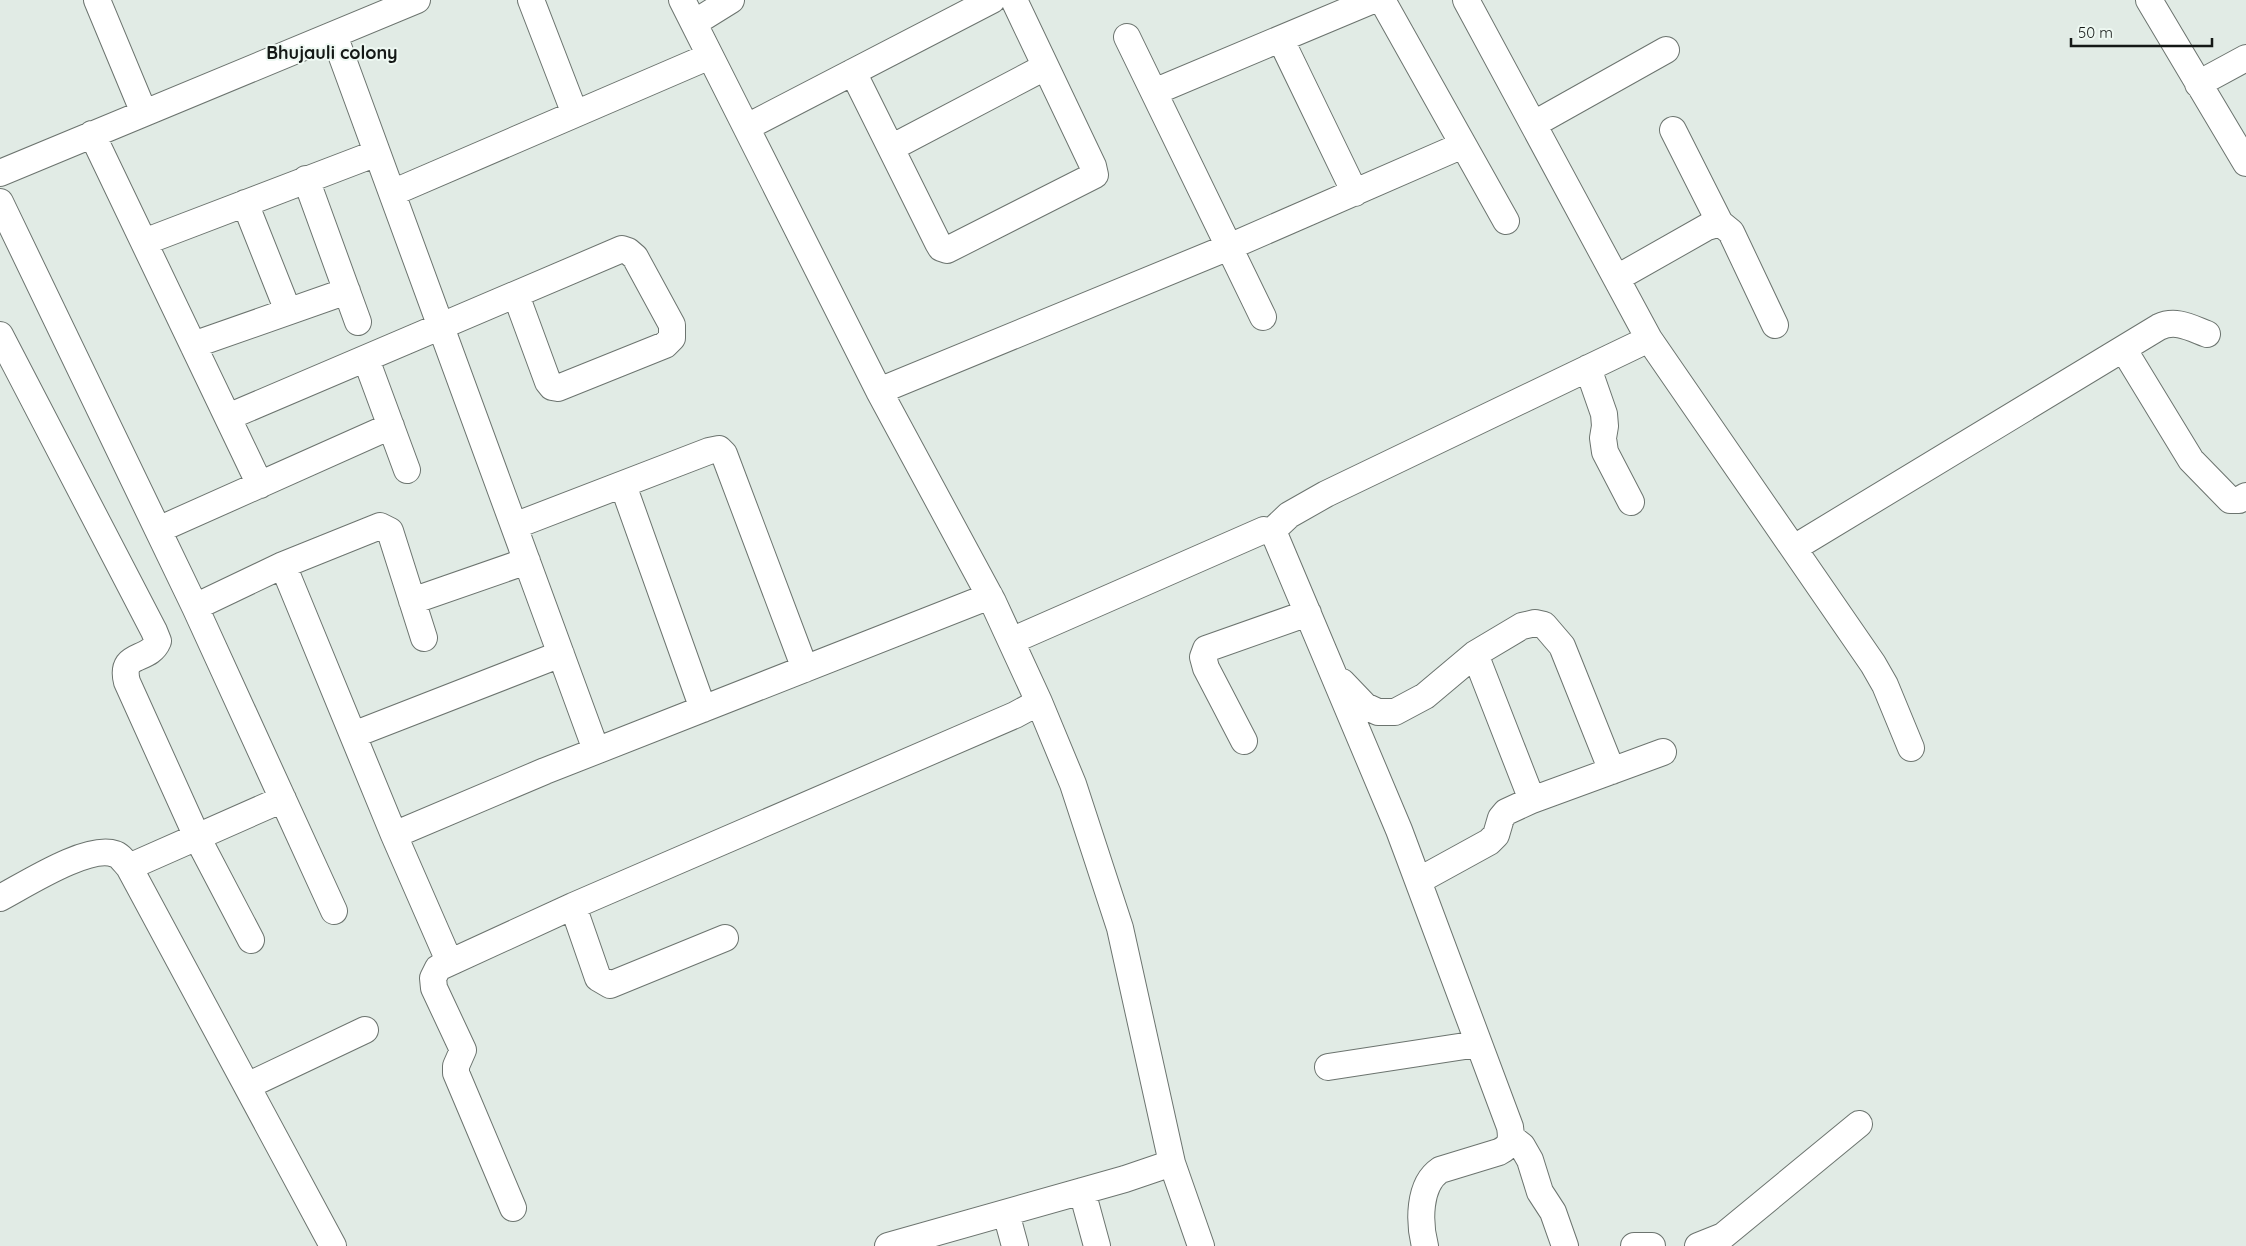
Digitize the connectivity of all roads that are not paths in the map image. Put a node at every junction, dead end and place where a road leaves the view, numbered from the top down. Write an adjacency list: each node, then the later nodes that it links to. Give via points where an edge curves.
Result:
1 (97, 0): 24 (street)
2 (417, 0): 14 (street)
3 (531, 0): 25 (street)
4 (682, 0): 13 (street)
5 (731, 0): 13 (street)
6 (992, 0): 12 (street)
7 (1014, 0): 20 (street)
8 (1373, 0): 16 (street)
9 (1382, 0): 30 (street)
10 (1466, 0): 26 (street)
11 (2149, 0): 22 (street)
12 (952, 9): 21 (street)
13 (694, 23): 18 (street)
14 (334, 35): 24 (street); 32 (street)
15 (1127, 37): 23 (street)
16 (1281, 40): 23 (street); 37 (street)
17 (1666, 50): 26 (street)
18 (710, 56): 25 (street); 27 (street)
19 (2246, 58): 22 (street)
20 (1045, 68): 31 (street); 31 (street, via 1093,166 1094,175 1082,183 947,250 938,243)
21 (853, 72): 27 (street); 31 (street)
22 (2198, 84): 33 (street)
23 (1154, 92): 43 (street)
24 (144, 113): 29 (street)
25 (575, 114): 36 (street)
26 (1534, 124): 44 (street)
27 (747, 127): 59 (street)
28 (1673, 130): 41 (street)
29 (92, 134): 34 (street); 42 (street)
30 (1463, 145): 37 (street); 40 (street)
31 (891, 148)
32 (377, 152): 35 (street); 36 (street)
33 (2246, 163)
34 (0, 173)
35 (306, 179): 39 (street); 45 (street)
36 (392, 193): 51 (street)
37 (1355, 193): 43 (street)
38 (0, 202): 68 (street)
39 (245, 203): 42 (street); 47 (street)
40 (1506, 221)
41 (1720, 223): 44 (street, via 1707,227); 50 (street, via 1731,232)
42 (144, 242): 55 (street)
43 (1229, 247): 48 (street); 59 (street)
44 (1617, 278): 54 (street)
45 (347, 291): 47 (street); 49 (street)
46 (516, 295): 46 (street, via 552,387 558,388 665,345 672,338 672,325 635,257 622,249); 51 (street)
47 (288, 312): 55 (street)
48 (1263, 316)
49 (358, 322)
50 (1774, 324)
51 (441, 327): 57 (street); 67 (street)
52 (2208, 334): 56 (street, via 2180,323 2168,323)
53 (0, 335): 94 (street, via 158,641 155,647 127,663 124,671)
54 (1650, 339): 58 (street); 70 (street)
55 (193, 344): 60 (street)
56 (2124, 350): 65 (street, via 2191,460 2230,500); 70 (street)
57 (366, 359): 60 (street); 61 (street)
58 (1588, 368): 66 (street, via 1604,414 1606,452); 69 (street, via 1326,494 1289,515)
59 (879, 391): 73 (street)
60 (228, 417): 63 (street)
61 (391, 426): 62 (street); 63 (street)
62 (407, 470)
63 (260, 485): 68 (street)
64 (623, 485): 67 (street); 81 (street, via 709,451 719,449 724,454); 84 (street)
65 (2246, 496)
66 (1631, 502)
67 (514, 526): 71 (street)
68 (158, 530): 75 (street)
69 (1271, 532): 76 (street); 78 (street, via 1264,530)
70 (1794, 548): 87 (street, via 1873,664)
71 (527, 561): 74 (street); 79 (street)
72 (283, 565): 74 (street, via 380,526 390,531); 75 (street); 85 (street)
73 (990, 596): 78 (street); 81 (street)
74 (412, 601): 77 (street)
75 (195, 607): 91 (street)
76 (1308, 613): 82 (street); 86 (street, via 1206,649 1203,657 1206,668)
77 (424, 638)
78 (1011, 640): 83 (street)
79 (561, 654): 85 (street); 88 (street)
80 (1475, 654): 82 (street, via 1425,696 1395,712 1378,712 1366,706); 90 (street, via 1522,626 1544,625 1562,646); 92 (street)
81 (805, 669): 84 (street)
82 (1334, 674): 96 (street)
83 (1039, 702): 98 (street); 109 (street, via 1073,784 1120,928)
84 (703, 709): 88 (street)
85 (353, 735): 93 (street)
86 (1244, 742)
87 (1911, 748)
88 (596, 750): 93 (street)
89 (1663, 752): 90 (street)
90 (1612, 771): 92 (street)
91 (283, 799): 94 (street); 99 (street)
92 (1532, 800): 96 (street, via 1506,812 1496,835 1488,842)
93 (394, 835): 102 (street)
94 (197, 837): 95 (street); 101 (street)
95 (129, 867): 97 (street, via 116,854 82,855); 106 (street)
96 (1418, 881): 104 (street)
97 (0, 898)
98 (573, 906): 100 (street, via 598,978 610,985); 102 (street)
99 (334, 911)
100 (725, 938)
101 (250, 940)
102 (449, 961): 111 (street, via 438,968 433,978 434,988 463,1050 456,1074)
103 (366, 1030): 106 (street)
104 (1478, 1044): 105 (street); 108 (street)
105 (1328, 1067)
106 (247, 1086): 113 (street)
107 (1859, 1124): 122 (street, via 1723,1236)
108 (1512, 1138): 118 (street, via 1508,1147 1500,1152 1434,1174 1428,1182 1421,1214 1420,1229); 119 (street, via 1522,1146 1530,1160 1540,1192 1553,1212)
109 (1172, 1163): 110 (street); 117 (street)
110 (1082, 1191): 112 (street); 116 (street)
111 (513, 1208)
112 (1006, 1213): 114 (street); 115 (street)
113 (333, 1246)
114 (888, 1246)
115 (1015, 1246)
116 (1097, 1246)
117 (1201, 1246)
118 (1425, 1246)
119 (1565, 1246)
120 (1634, 1246): 121 (street)
121 (1652, 1246)
122 (1698, 1246)

